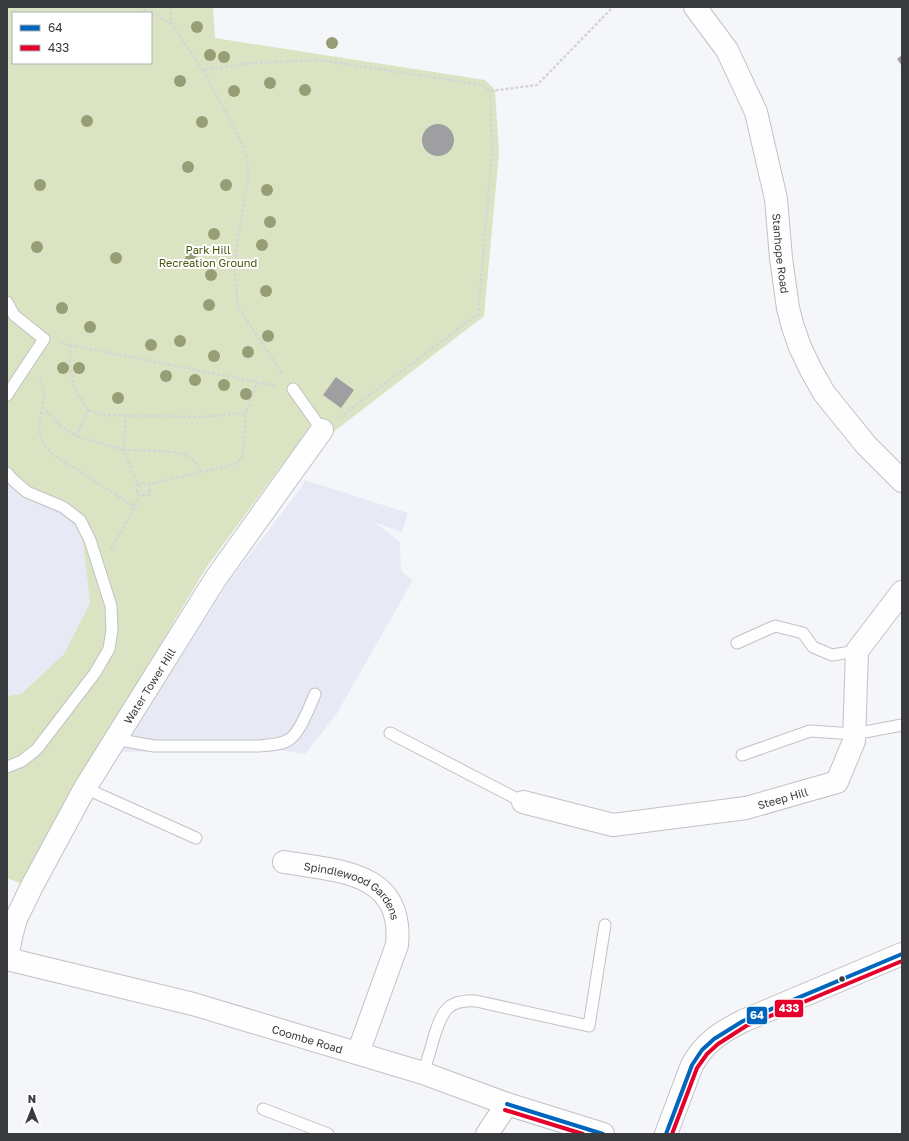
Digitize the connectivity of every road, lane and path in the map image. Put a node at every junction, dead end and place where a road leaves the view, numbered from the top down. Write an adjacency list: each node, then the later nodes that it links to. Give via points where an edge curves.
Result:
1 (139, 7): 5 (path)
2 (170, 7): 7 (path)
3 (613, 7): 9 (path, via 537,85)
4 (694, 7): 26 (street, Stanhope Road, via 727,50 756,112 776,199 788,308 800,347 824,393 866,445)
5 (149, 12)
6 (152, 14): 7 (path)
7 (172, 25): 8 (path)
8 (203, 70): 9 (path, via 250,63 320,60 483,85); 14 (path, via 238,136 246,158 248,177 235,258 238,308)
9 (490, 91): 21 (path, via 492,152 478,314)
10 (7, 302): 11 (lane, via 14,315)
11 (44, 339): 12 (path); 16 (lane)
12 (70, 345): 13 (path); 18 (path, via 70,368 76,389)
13 (257, 382): 14 (path); 19 (path)
14 (293, 389): 21 (lane)
15 (44, 392): 17 (path)
16 (7, 395)
17 (42, 407): 22 (path, via 56,422); 30 (path, via 39,431 51,453)
18 (88, 410): 20 (path, via 105,415); 22 (path)
19 (246, 413): 20 (path, via 200,417); 25 (path, via 243,454 238,463)
20 (126, 416): 23 (path)
21 (322, 430): 39 (street, Water Tower Hill, via 216,578)
22 (76, 436): 23 (path)
23 (123, 450): 25 (path, via 174,452 188,456 197,463); 27 (path)
24 (7, 473): 31 (lane, via 27,492 63,506 80,520 90,540)
25 (202, 473): 28 (path, via 179,476)
26 (902, 481)
27 (138, 485): 28 (path); 29 (path)
28 (149, 485): 29 (path, via 149,495)
29 (139, 495): 30 (path)
30 (135, 506): 31 (path)
31 (100, 571): 41 (lane, via 111,606 112,629 109,649 95,673 38,749 22,761)
32 (902, 592): 34 (street)
33 (737, 643): 34 (lane, via 776,626 803,633 814,647 832,655)
34 (857, 651): 38 (street, Steep Hill)
35 (315, 694): 39 (lane, via 301,725 291,739 277,744 154,746)
36 (902, 726): 38 (lane)
37 (390, 733): 43 (lane)
38 (854, 734): 40 (lane, via 810,731); 43 (street, Steep Hill, via 854,741 837,782 746,808 613,826)
39 (115, 739): 42 (street, Water Tower Hill)
40 (742, 755)
41 (7, 767)
42 (85, 788): 44 (lane); 48 (street, Water Tower Hill, via 16,919)
43 (523, 802)
44 (196, 838)
45 (284, 862): 49 (street, Spindlewood Gardens, via 362,878 384,895 395,915 398,924 397,945)
46 (605, 925): 50 (lane, via 589,1026 476,1002 459,1002 440,1017)
47 (902, 954): 56 (street, via 744,1022 712,1039 692,1065)
48 (7, 958): 49 (street, Coombe Road, via 193,1004)
49 (358, 1053): 50 (street, Coombe Road)
50 (423, 1073): 51 (street, Coombe Road)
51 (506, 1104): 54 (street); 55 (street, Coombe Road)
52 (263, 1109): 53 (lane)
53 (328, 1134)
54 (487, 1134)
55 (603, 1134)
56 (666, 1134)

